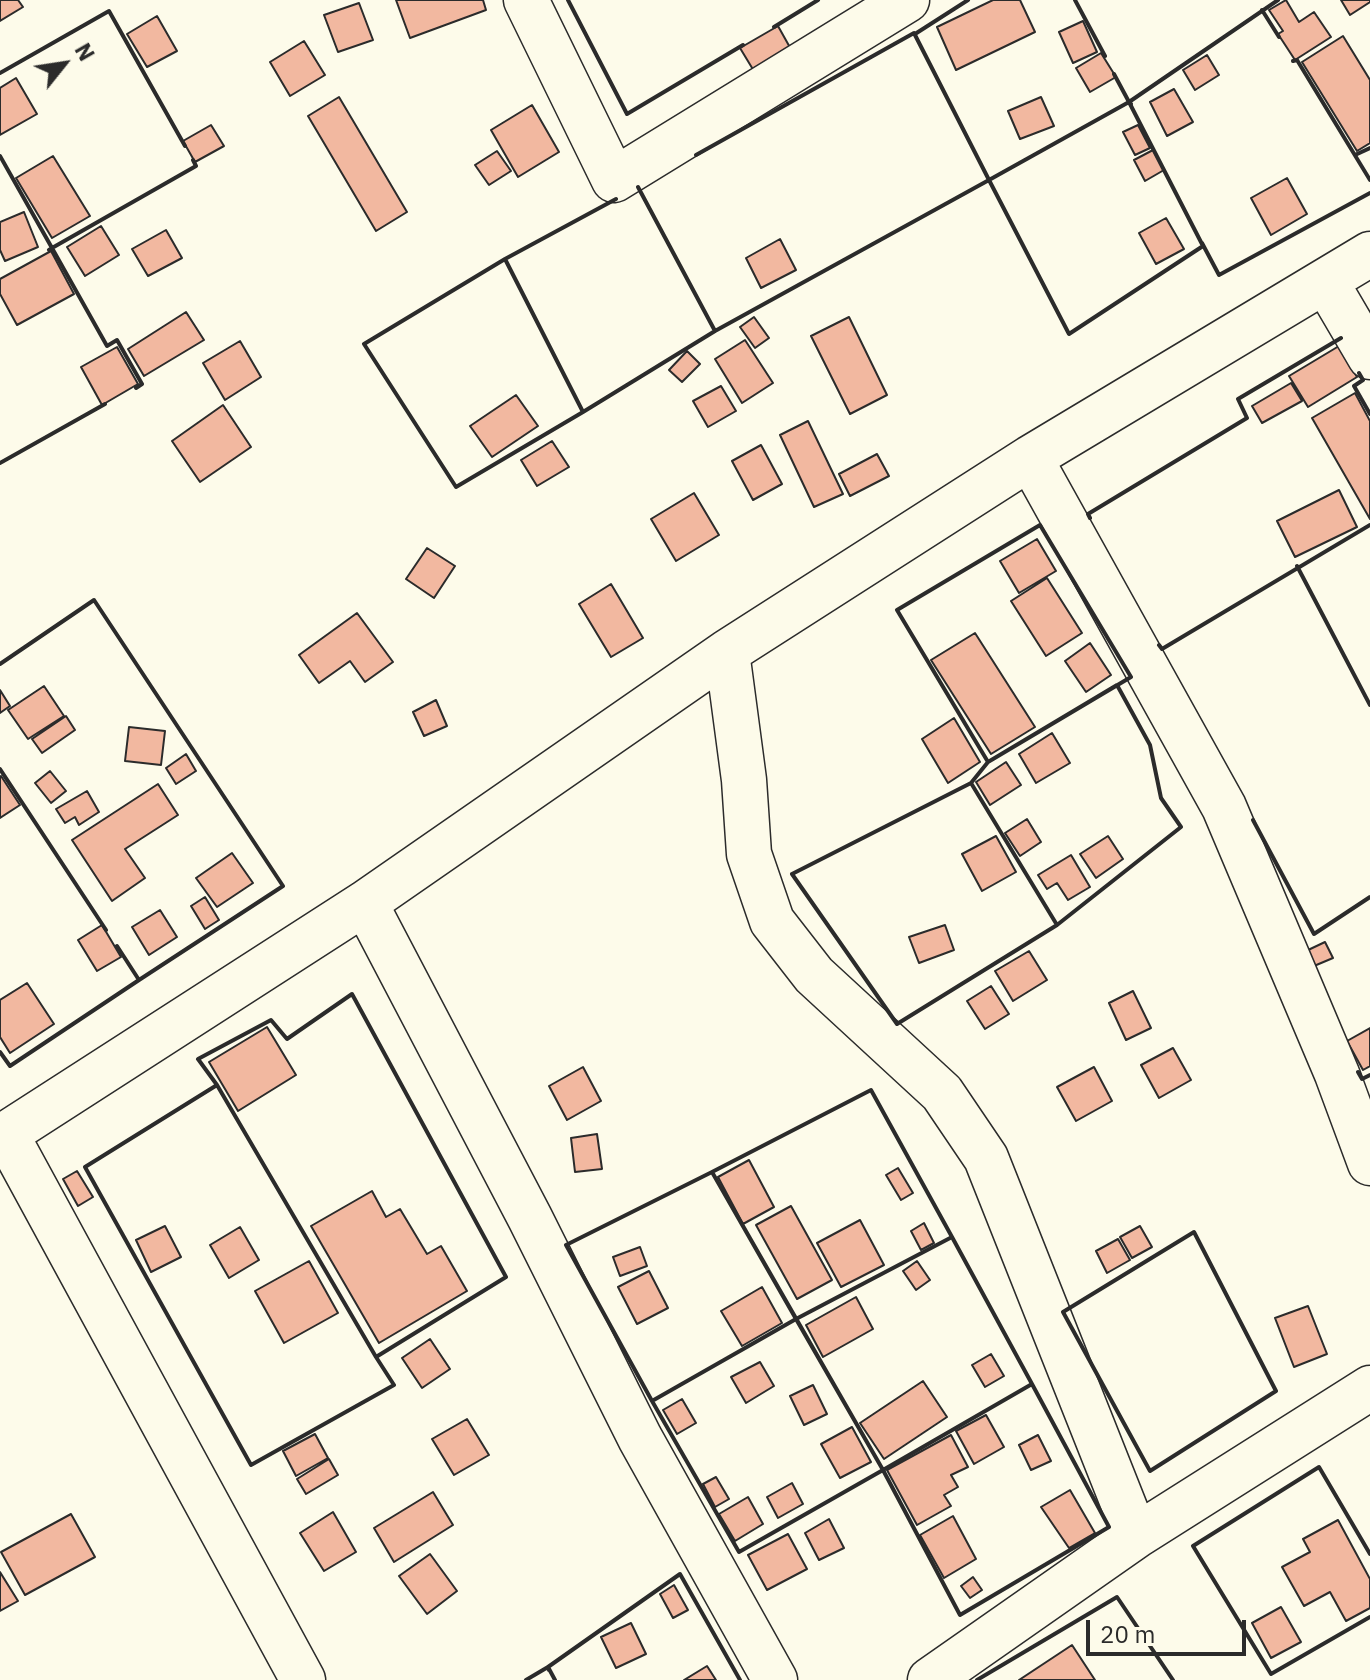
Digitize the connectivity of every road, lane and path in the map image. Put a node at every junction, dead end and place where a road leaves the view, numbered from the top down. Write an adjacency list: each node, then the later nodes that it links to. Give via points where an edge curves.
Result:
1 (526, 0): 2 (street, via 614,180)
2 (907, 0)
3 (1370, 254): 4 (street)
4 (1326, 282): 5 (street); 6 (street)
5 (1370, 357)
6 (1030, 458): 7 (street); 10 (street, via 1224,807)
7 (727, 652): 8 (street); 12 (street, via 749,854 772,921 814,975 942,1093 986,1158)
8 (365, 903): 9 (street); 14 (street, via 640,1438)
9 (3, 1136): 13 (street)
10 (1370, 1163)
11 (1370, 1388): 12 (street)
12 (1136, 1536): 15 (street)
13 (303, 1680)
14 (775, 1680)
15 (930, 1680)

